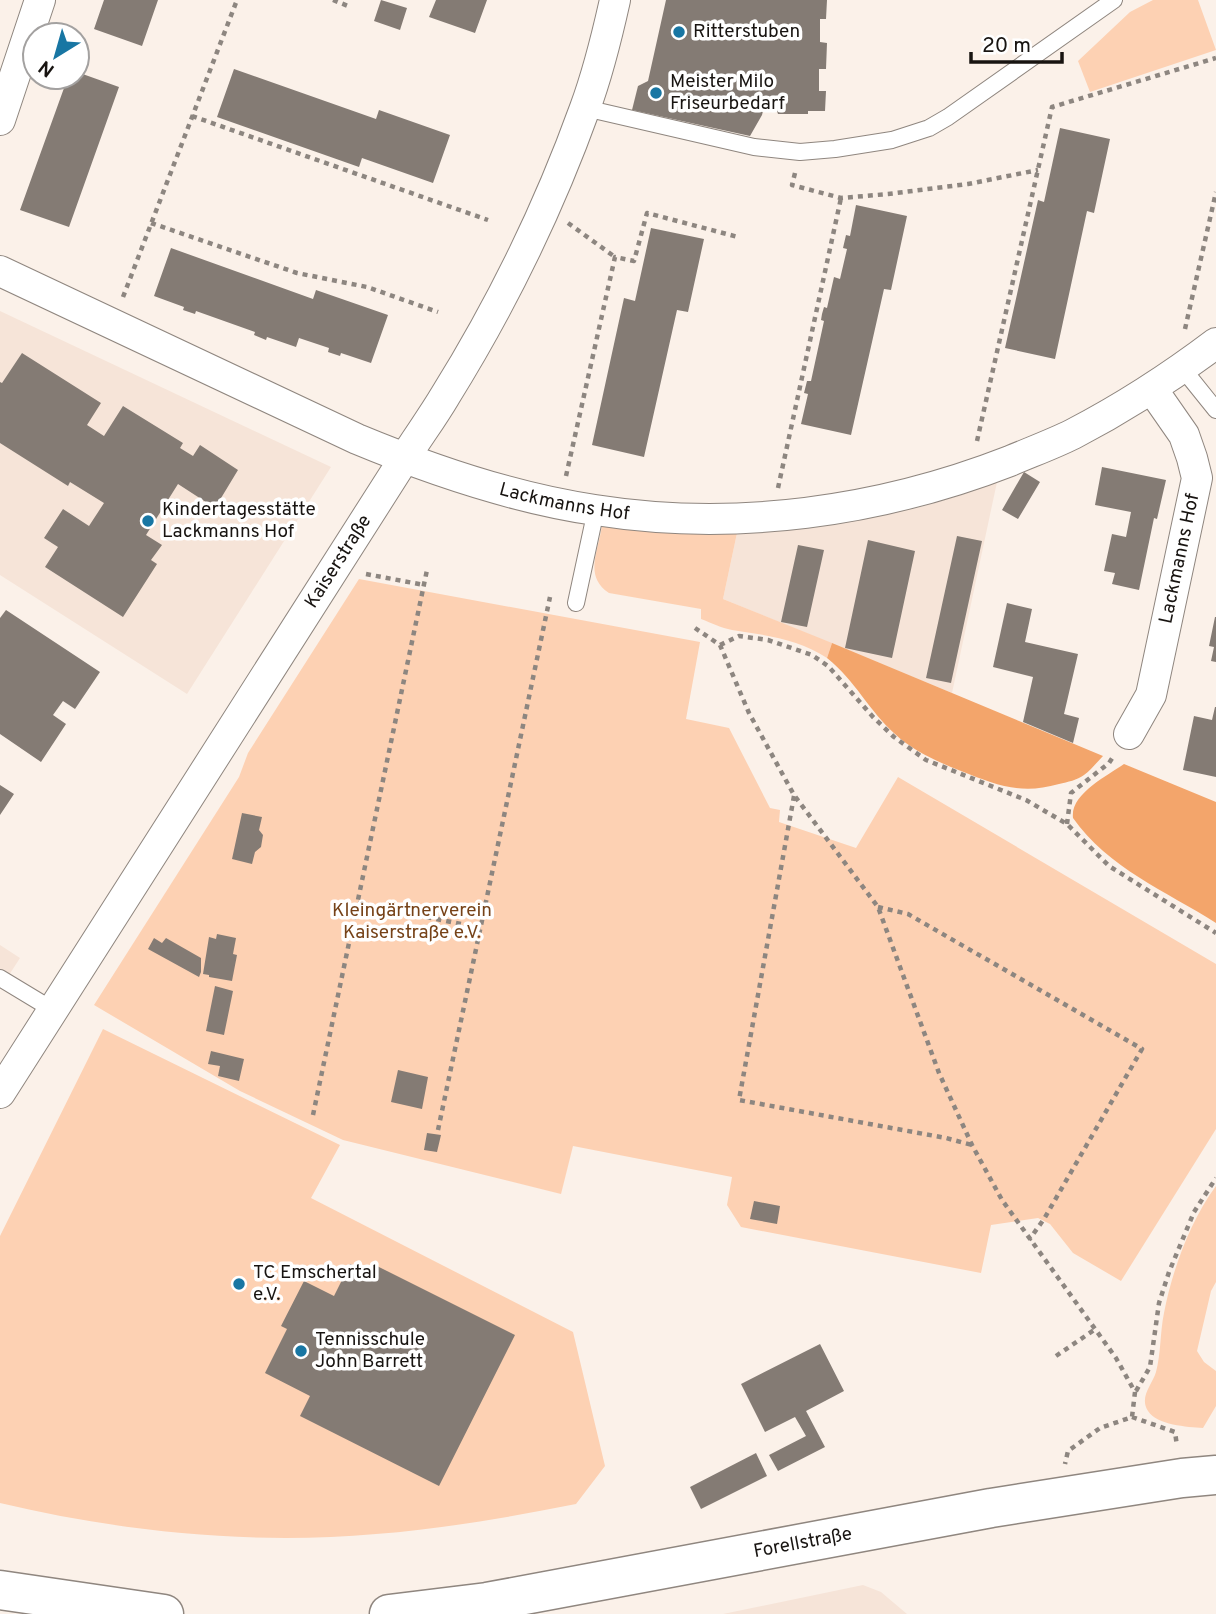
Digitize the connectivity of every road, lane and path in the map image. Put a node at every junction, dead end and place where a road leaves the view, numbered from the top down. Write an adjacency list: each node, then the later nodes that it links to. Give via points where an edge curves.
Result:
1 (40, 0): 10 (street)
2 (237, 0): 9 (path)
3 (333, 0): 6 (path)
4 (615, 0): 8 (street, Kaiserstraße)
5 (1114, 0): 11 (lane, via 929,128 892,140)
6 (348, 6)
7 (1216, 58): 12 (path, via 1052,107)
8 (585, 108): 11 (lane, via 754,147); 15 (street, Kaiserstraße)
9 (192, 117): 16 (path); 17 (path)
10 (0, 120)
11 (800, 152): 14 (path, via 792,185)
12 (1038, 170): 14 (path, via 968,184); 28 (path)
13 (1216, 192): 24 (path, via 1183,338)
14 (841, 198): 31 (path, via 778,489)
15 (542, 212): 19 (path, via 568,223); 27 (street, Kaiserstraße, via 495,310)
16 (488, 220)
17 (151, 223): 21 (path, via 297,272 367,287); 22 (path)
18 (738, 237): 19 (path, via 647,213 634,261)
19 (615, 257): 29 (path)
20 (0, 271): 22 (street, Lackmanns Hof)
21 (438, 312)
22 (112, 324): 27 (street, Lackmanns Hof)
23 (1216, 343): 24 (street, Lackmanns Hof)
24 (1182, 369): 25 (street, Lackmanns Hof); 26 (lane)
25 (1152, 388): 28 (street, Lackmanns Hof, via 1071,435); 39 (street, Lackmanns Hof, via 1184,435 1197,478 1151,695)
26 (1216, 410)
27 (404, 458): 29 (street, Lackmanns Hof, via 485,486); 32 (street, Kaiserstraße)
28 (968, 477): 31 (street, Lackmanns Hof, via 886,500)
29 (560, 504): 30 (street, Lackmanns Hof)
30 (596, 510): 31 (street, Lackmanns Hof, via 690,518); 36 (lane)
31 (778, 516)
32 (340, 559): 34 (path, via 362,573); 47 (street, Kaiserstraße)
33 (427, 570): 34 (path)
34 (424, 585): 42 (path)
35 (550, 597): 44 (path)
36 (576, 603)
37 (695, 628): 38 (path)
38 (720, 645): 40 (path, via 749,713); 41 (path, via 739,636 812,655 828,666 894,737 926,760 1026,800)
39 (1129, 734): 41 (path, via 1109,763 1071,793)
40 (794, 795): 43 (path); 51 (path, via 739,1100)
41 (1067, 824): 45 (path, via 1109,866)
42 (358, 903): 44 (path); 49 (path)
43 (878, 907): 51 (path, via 939,1073); 53 (path, via 908,914 1142,1049)
44 (481, 928): 50 (path)
45 (1216, 933)
46 (0, 978): 47 (lane)
47 (52, 1010): 48 (street, Kaiserstraße)
48 (0, 1093)
49 (313, 1115)
50 (438, 1130)
51 (972, 1145): 53 (path)
52 (1216, 1178): 56 (path, via 1194,1212 1169,1272 1150,1367)
53 (1029, 1240): 54 (path)
54 (1094, 1329): 55 (path); 56 (path)
55 (1056, 1356)
56 (1135, 1392): 57 (path)
57 (1132, 1417): 58 (path, via 1175,1432); 59 (path, via 1100,1428 1068,1451)
58 (1199, 1476): 59 (street, Forellstraße)
59 (1059, 1497): 62 (street, Forellstraße, via 487,1602)
60 (0, 1590): 61 (street)
61 (164, 1614)
62 (389, 1614)

